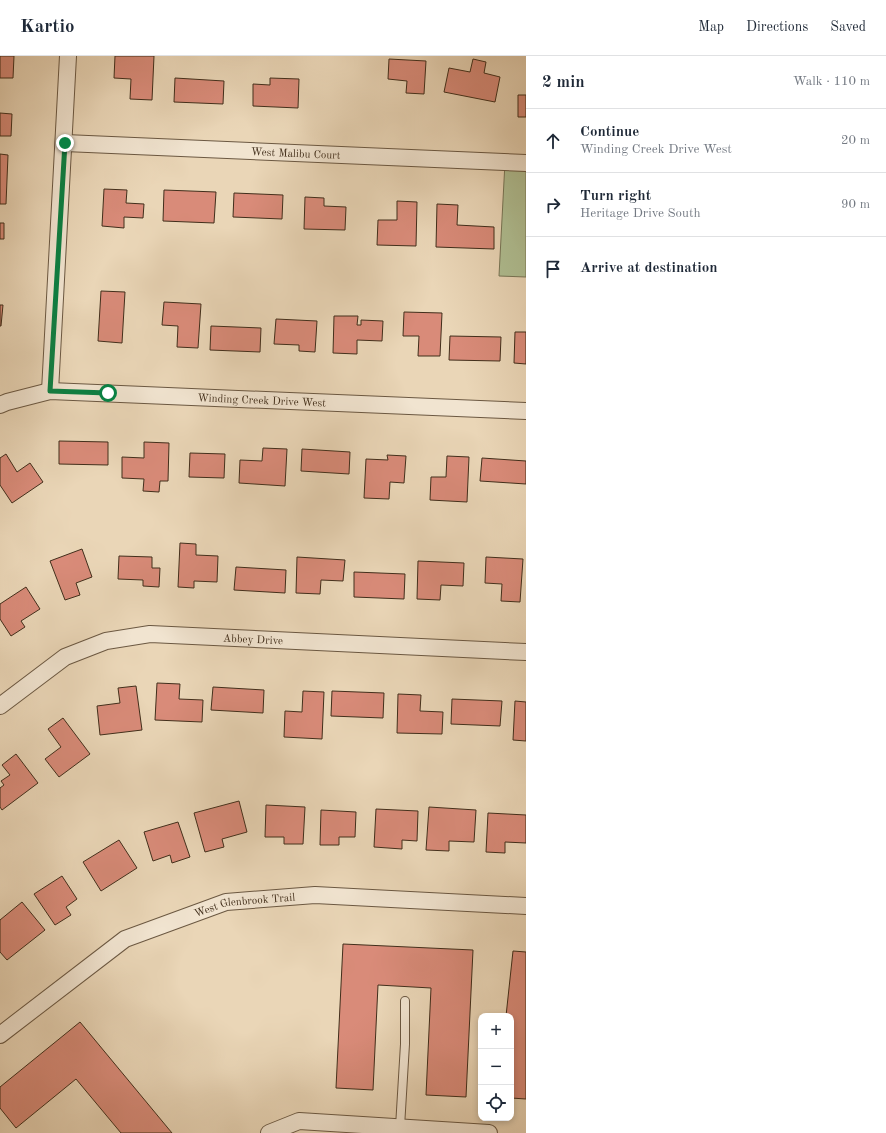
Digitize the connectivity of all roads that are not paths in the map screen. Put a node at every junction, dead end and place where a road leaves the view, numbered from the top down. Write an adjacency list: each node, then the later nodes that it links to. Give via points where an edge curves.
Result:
1 (68, 56): 2 (street)
2 (65, 143): 3 (street, West Malibu Court); 4 (street)
3 (526, 163)
4 (50, 391): 5 (street, Winding Creek Drive West); 6 (street, Winding Creek Drive West)
5 (0, 405)
6 (526, 411)
7 (526, 652): 8 (street, Abbey Drive, via 150,634 106,641 65,657)
8 (0, 706)
9 (526, 906): 11 (street, West Glenbrook Trail, via 316,895 226,902 125,939)
10 (405, 1001): 13 (lane)
11 (0, 1035)
12 (319, 1127): 13 (street); 14 (street, via 299,1121)
13 (406, 1129): 15 (street)
14 (269, 1133)
15 (490, 1133)

